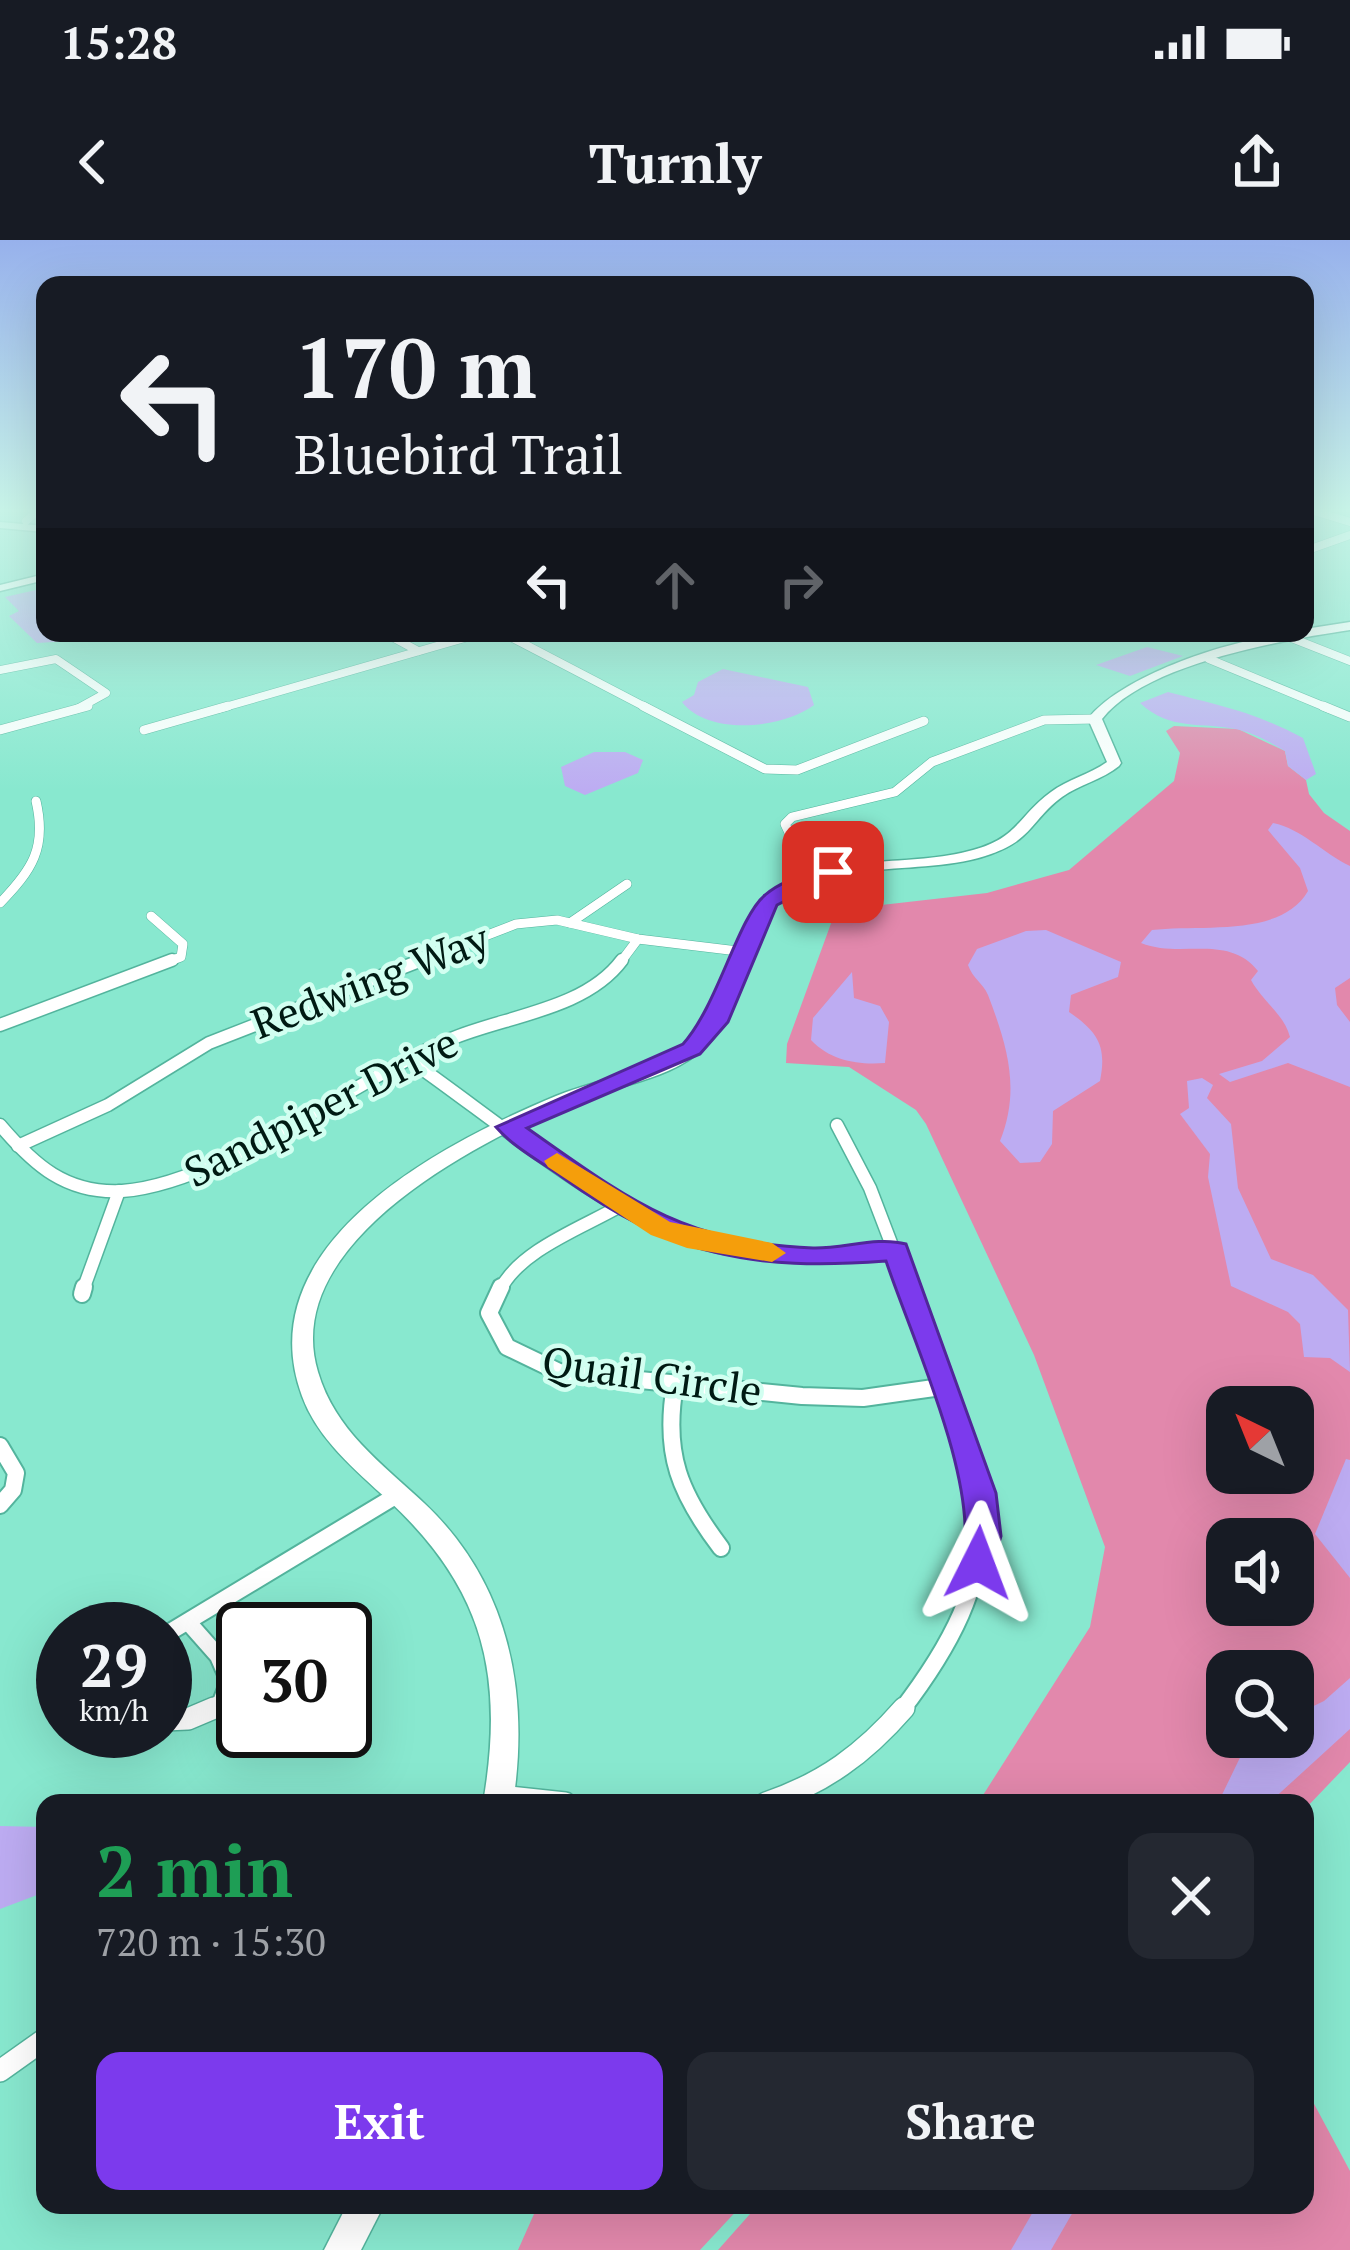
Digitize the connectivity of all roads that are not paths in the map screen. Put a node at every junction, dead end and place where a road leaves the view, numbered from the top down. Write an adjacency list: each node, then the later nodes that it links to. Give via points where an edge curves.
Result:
1 (1350, 626): 2 (street)
2 (1314, 632)
3 (401, 642): 8 (street)
4 (452, 642): 8 (street)
5 (520, 642): 14 (street, via 765,769 797,770)
6 (1271, 642): 9 (street)
7 (1314, 642): 10 (street)
8 (418, 652): 16 (street)
9 (1209, 659): 12 (street); 13 (street, via 1117,694)
10 (1350, 661)
11 (0, 670): 15 (street, via 56,659 106,693 91,705)
12 (1350, 717)
13 (1095, 719): 18 (street, via 1114,764 1052,797 1018,837 974,855); 18 (street, via 1044,720 932,762 895,792 792,817 785,831)
14 (923, 721)
15 (0, 730)
16 (144, 730)
17 (36, 801): 20 (street, via 42,849)
18 (833, 872): 24 (street, via 768,902)
19 (627, 884): 22 (street)
20 (3, 896)
21 (151, 916): 25 (street, via 183,944 181,957)
22 (570, 923): 23 (street, Redwing Way); 30 (street, Redwing Way, via 516,924 209,1043 107,1105)
23 (638, 939): 24 (street, Redwing Way); 26 (street, Sandpiper Drive, via 584,993)
24 (746, 952): 29 (street, via 716,1022 692,1049)
25 (0, 1025)
26 (408, 1060): 29 (street); 31 (street, Sandpiper Drive, via 210,1169)
27 (0, 1125): 30 (street, Sandpiper Drive)
28 (837, 1125): 33 (street)
29 (508, 1127): 32 (street); 38 (street, via 383,1200 336,1246 311,1287 300,1340 310,1390 335,1433)
30 (18, 1146): 31 (street, Sandpiper Drive, via 50,1177)
31 (119, 1191): 34 (street)
32 (620, 1206): 33 (street, via 687,1239 734,1248 814,1257); 35 (street, Quail Circle, via 507,1276 489,1313 507,1347 528,1361)
33 (896, 1251): 36 (street)
34 (82, 1294)
35 (676, 1385): 36 (street, Quail Circle, via 863,1398); 40 (street, via 665,1430 668,1464)
36 (941, 1388): 45 (street, via 980,1493 985,1536 972,1589 950,1644 856,1757)
37 (0, 1446): 39 (street, via 16,1473)
38 (397, 1495): 41 (street); 44 (street, via 457,1557 490,1623 505,1694)
39 (0, 1505)
40 (721, 1549)
41 (192, 1620)
42 (192, 1627): 43 (street, via 229,1683 223,1700)
43 (192, 1720)
44 (499, 1794)
45 (791, 1794)
46 (36, 2045): 47 (street)
47 (0, 2071)
48 (361, 2214): 49 (street)
49 (342, 2250)

